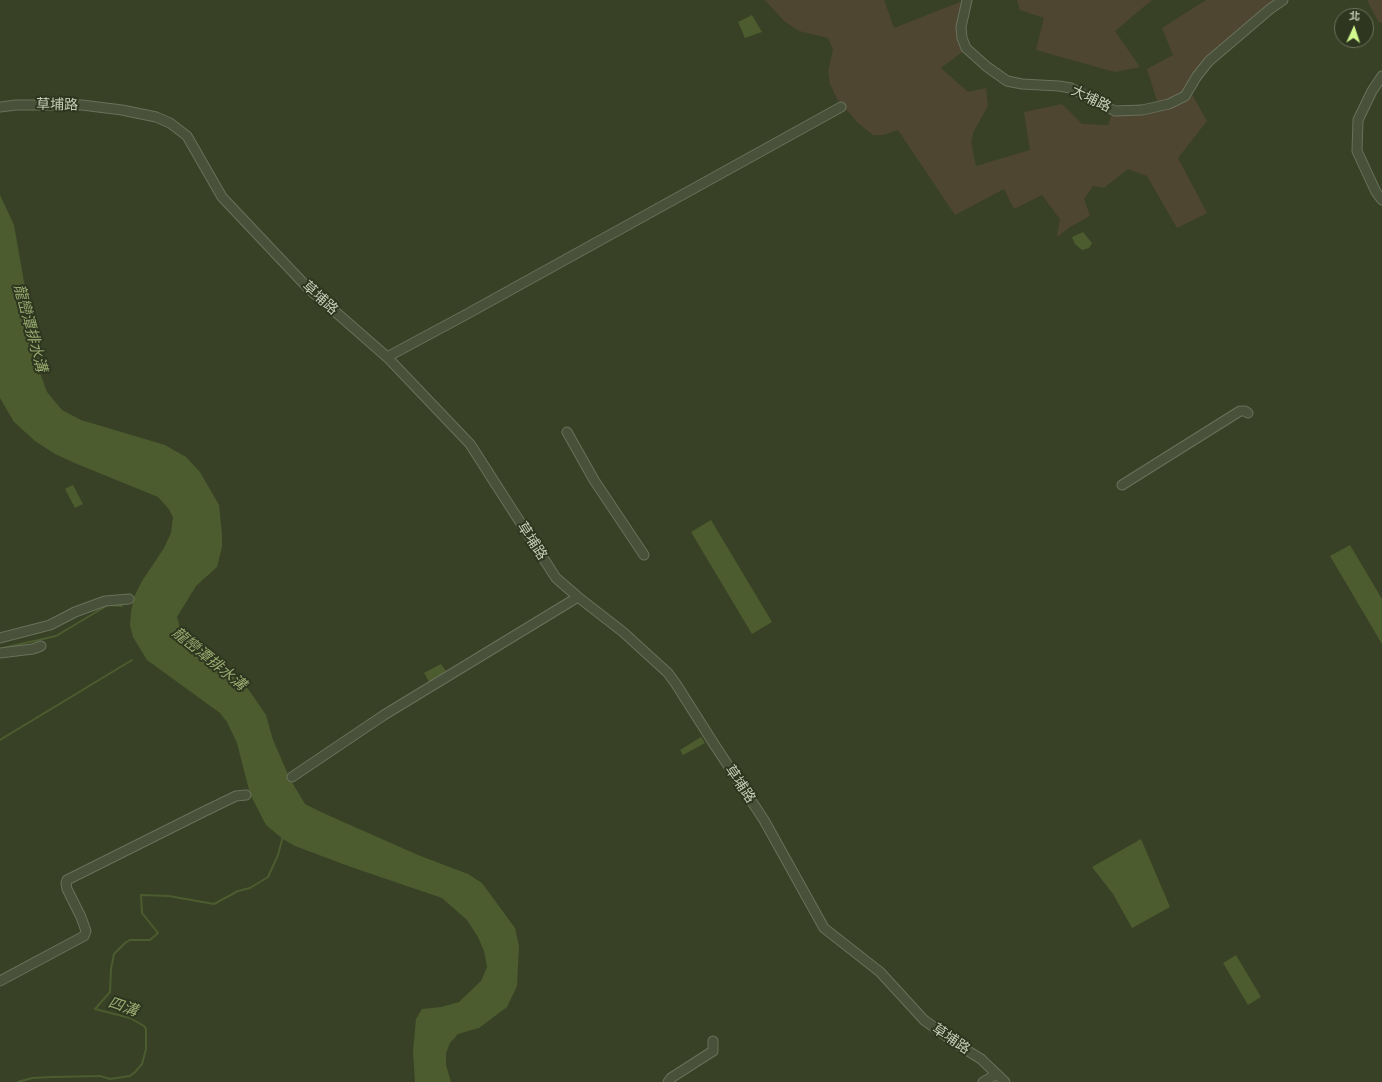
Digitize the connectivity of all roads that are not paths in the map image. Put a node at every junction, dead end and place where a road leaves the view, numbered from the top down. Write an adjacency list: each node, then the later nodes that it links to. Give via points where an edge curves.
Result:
1 (967, 0): 2 (street, 大埔路, via 961,27 962,38 966,48 986,66 1007,81 1071,88 1115,111 1163,106 1185,96 1209,61)
2 (1282, 0)
3 (1382, 76): 6 (street, via 1358,120 1356,151)
4 (0, 107): 7 (street, 草埔路, via 82,106 122,110 156,117 170,123 187,136 222,197 307,287)
5 (841, 107): 7 (street)
6 (1382, 200)
7 (387, 357): 12 (street, 草埔路, via 470,444 556,578)
8 (1248, 413): 10 (street, via 1240,411)
9 (567, 432): 11 (street, via 594,480)
10 (1122, 485)
11 (644, 555)
12 (578, 597): 17 (street, via 384,715); 21 (street, 草埔路, via 623,632 668,673 764,820 824,928 880,972 924,1020 981,1058)
13 (129, 600): 14 (street, via 105,601 50,625)
14 (0, 638)
15 (41, 646): 16 (street)
16 (0, 653)
17 (292, 777)
18 (246, 795): 19 (street, via 236,796 67,880 67,889 82,917 86,931 84,936)
19 (0, 981)
20 (713, 1041): 22 (street, via 714,1051)
21 (997, 1074): 23 (street); 24 (street, 草埔路)
22 (668, 1082)
23 (982, 1082)
24 (1005, 1082)

